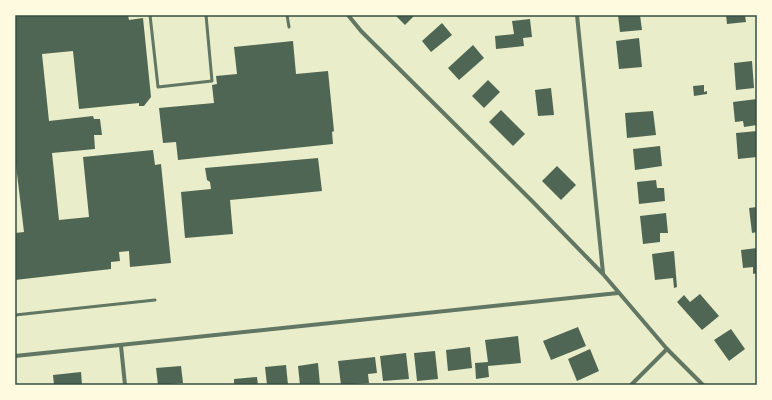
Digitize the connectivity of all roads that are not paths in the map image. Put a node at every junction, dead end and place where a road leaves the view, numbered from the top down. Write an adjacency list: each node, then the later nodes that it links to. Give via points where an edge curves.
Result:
1 (150, 15): 2 (lane, via 158,87 212,81)
2 (206, 15)
3 (287, 15): 6 (lane)
4 (348, 15): 7 (street)
5 (577, 15): 7 (street)
6 (289, 27)
7 (603, 274): 8 (street)
8 (618, 293): 11 (street); 12 (street)
9 (156, 300): 10 (lane)
10 (15, 315)
11 (121, 346): 13 (street); 14 (street)
12 (667, 349): 15 (street); 16 (street)
13 (15, 356)
14 (124, 385)
15 (631, 385)
16 (703, 385)

